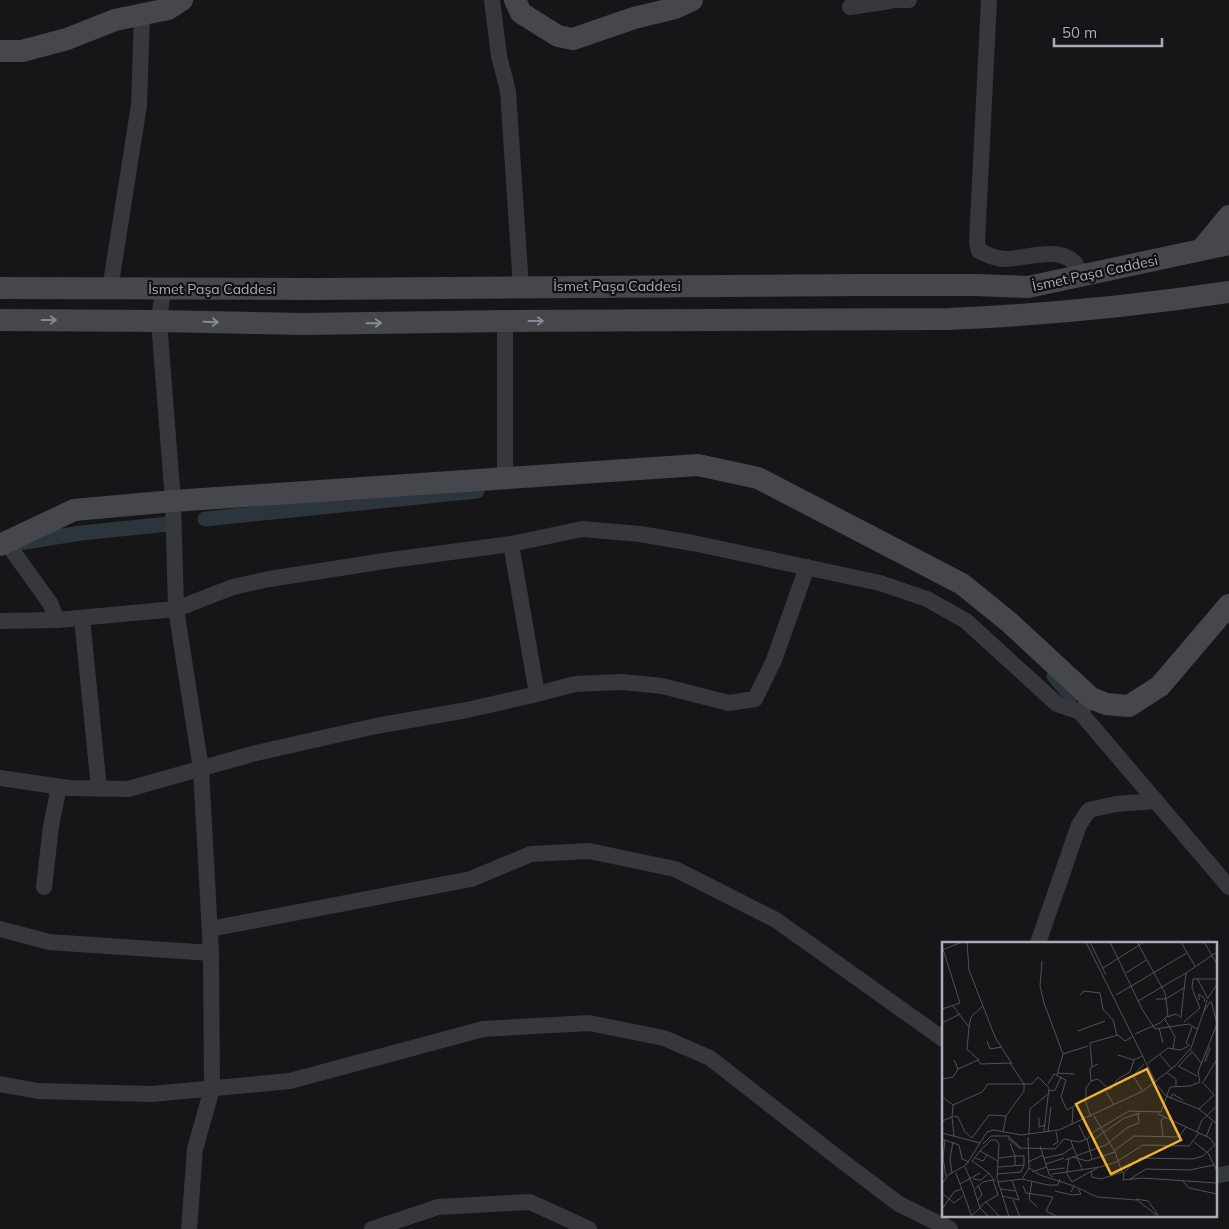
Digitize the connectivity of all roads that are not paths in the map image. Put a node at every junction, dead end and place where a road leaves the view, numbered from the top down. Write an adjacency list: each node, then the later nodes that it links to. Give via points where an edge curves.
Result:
1 (182, 0): 9 (main road, via 168,9)
2 (492, 0): 15 (street, via 499,56 508,91)
3 (515, 0): 4 (main road, via 521,13 558,36 573,39)
4 (692, 0)
5 (889, 0): 6 (street); 8 (street)
6 (909, 0)
7 (990, 0): 14 (street, via 979,251 1007,259 1046,253 1061,255 1074,262)
8 (850, 7)
9 (142, 14): 10 (main road, via 22,51); 17 (street, via 139,105)
10 (0, 51)
11 (1229, 216): 13 (main road)
12 (1229, 244): 13 (main road, İsmet Paşa Caddesi)
13 (1201, 250): 14 (main road, İsmet Paşa Caddesi)
14 (1081, 276): 15 (main road, İsmet Paşa Caddesi, via 1028,287)
15 (521, 287): 18 (main road, İsmet Paşa Caddesi)
16 (0, 288): 17 (main road, İsmet Paşa Caddesi)
17 (110, 288): 18 (main road, İsmet Paşa Caddesi)
18 (163, 289): 21 (street)
19 (1229, 292): 22 (main road, one-way to 19, via 949,319 1023,316)
20 (0, 320): 21 (main road, one-way to 21)
21 (159, 320): 22 (main road, one-way to 22, via 303,324); 24 (street)
22 (505, 321): 23 (street)
23 (505, 478): 24 (main road); 34 (main road, via 698,465 758,478 962,584 1009,622)
24 (173, 501): 25 (main road, via 74,510); 29 (street)
25 (3, 544): 31 (street, via 50,603)
26 (511, 544): 27 (street, via 582,529 694,543); 29 (street, via 268,579 233,587); 33 (street)
27 (807, 568): 33 (street, via 774,660 754,699 728,703 662,686 622,682 574,684); 34 (street, via 880,583 927,599 966,620 1057,704)
28 (1229, 605): 34 (main road, via 1160,686 1129,706)
29 (176, 609): 30 (street); 35 (street)
30 (82, 618): 31 (street); 38 (street)
31 (57, 620): 32 (street)
32 (0, 621)
33 (537, 694): 35 (street, via 376,726)
34 (1086, 705): 39 (street)
35 (201, 769): 38 (street, via 128,789); 43 (street)
36 (0, 778): 37 (street)
37 (59, 787): 38 (street); 40 (street)
38 (99, 789)
39 (1156, 801): 41 (street); 44 (street, via 1089,810 1079,825)
40 (44, 887)
41 (1229, 887)
42 (0, 929): 45 (street, via 49,942)
43 (210, 929): 45 (street); 46 (street, via 471,879 531,854 589,851 675,869 776,920)
44 (1038, 942)
45 (212, 954): 48 (street)
46 (942, 1038)
47 (0, 1084): 48 (street, via 38,1091 152,1094)
48 (212, 1089): 51 (street, via 195,1149); 54 (street, via 290,1081 483,1029 599,1025 664,1038 710,1058 899,1204)
49 (1229, 1173): 50 (street)
50 (1216, 1176)
51 (189, 1229)
52 (372, 1229): 53 (street, via 438,1207 530,1202)
53 (589, 1229)
54 (950, 1229)

